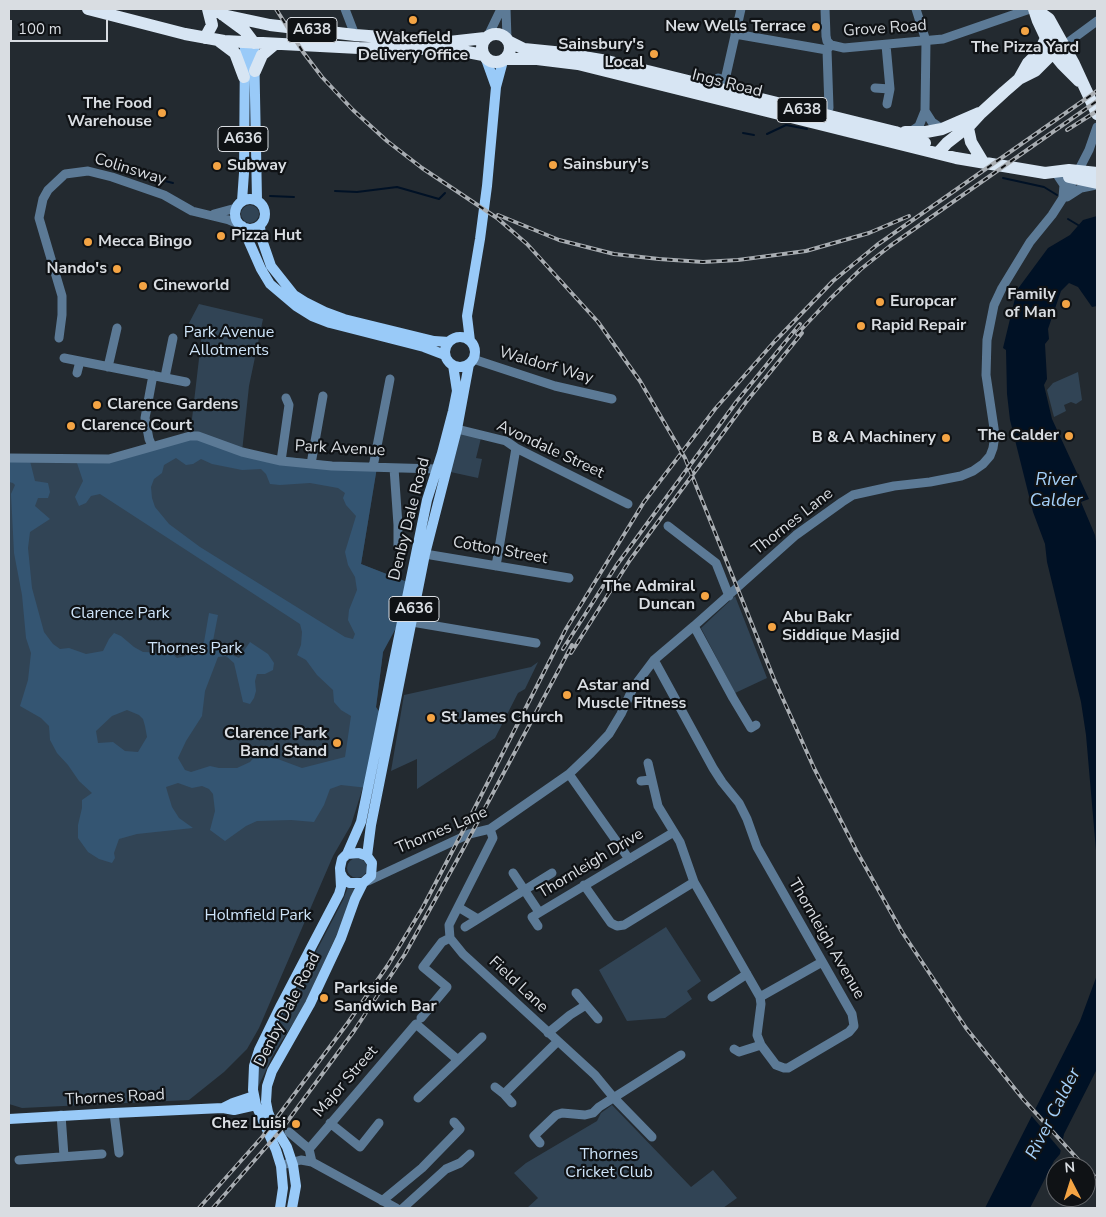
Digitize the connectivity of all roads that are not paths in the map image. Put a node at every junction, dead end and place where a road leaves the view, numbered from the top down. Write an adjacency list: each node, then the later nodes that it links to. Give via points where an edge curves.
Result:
1 (88, 9): 17 (highway, A638)
2 (208, 9): 17 (highway)
3 (346, 9): 14 (street)
4 (502, 9): 15 (street)
5 (506, 9): 18 (street)
6 (741, 9): 13 (street)
7 (825, 9): 23 (street)
8 (916, 9): 20 (street)
9 (1033, 9): 16 (highway); 20 (street, Grove Road, via 943,39); 24 (highway, via 1049,19)
10 (219, 12): 12 (highway, A638); 19 (highway, A638, via 245,31)
11 (1097, 21): 24 (street)
12 (270, 25): 14 (highway, A638); 19 (highway, A638)
13 (736, 34): 23 (street, Grove Road); 30 (street)
14 (355, 36): 15 (highway, A638, via 449,42)
15 (487, 37): 18 (highway, A638, via 496,34); 25 (highway, via 482,46)
16 (1046, 38): 24 (highway); 29 (highway, Ings Road)
17 (211, 39): 19 (highway, A638); 27 (highway, via 235,53)
18 (508, 40): 26 (highway, via 510,50); 28 (highway, Ings Road / A638, via 524,49 590,58)
19 (250, 41): 21 (highway, A638); 27 (main road, A636)
20 (926, 41): 22 (street, Grove Road); 37 (street)
21 (275, 44): 25 (highway, A638, via 457,50); 27 (highway, via 262,55)
22 (886, 45): 23 (street, Grove Road); 33 (street)
23 (829, 47): 36 (street)
24 (1058, 49): 29 (highway, Ings Road, via 1035,71); 39 (highway, via 1062,64 1085,86)
25 (484, 57): 26 (highway, A638, via 496,63); 31 (main road, A636)
26 (505, 60): 31 (main road, A636); 34 (highway, Ings Road / A638, via 537,59 578,64)
27 (249, 74): 52 (main road, A636); 54 (main road, A636, via 244,173)
28 (672, 78): 30 (highway, Ings Road / A638); 34 (highway, via 691,86)
29 (1019, 79): 38 (highway, Ings Road)
30 (721, 82): 34 (highway); 43 (highway, Ings Road / A638)
31 (496, 87): 58 (main road, A636, via 487,186)
32 (875, 88): 33 (street)
33 (890, 89): 35 (street)
34 (697, 94): 45 (highway, Ings Road / A638)
35 (887, 104)
36 (829, 108)
37 (925, 112): 42 (street); 44 (street, via 919,126)
38 (981, 113): 41 (highway, Ings Road); 42 (highway, Ings Road)
39 (1097, 114)
40 (1097, 127): 49 (street, Thornes Lane)
41 (968, 128): 45 (highway, Ings Road); 46 (highway, via 970,140)
42 (942, 129): 44 (highway, Ings Road)
43 (895, 132): 44 (highway, Ings Road); 45 (highway, Ings Road / A638)
44 (909, 132)
45 (940, 151): 46 (highway, Ings Road / A638, via 956,158)
46 (984, 162): 47 (highway, Ings Road / A638)
47 (1045, 173): 49 (highway, Ings Road / A638, via 1054,170); 50 (highway, A638)
48 (1097, 173): 49 (highway, Ings Road / A638)
49 (1077, 174): 50 (highway, A638); 51 (highway, A638); 53 (street, Thornes Lane)
50 (1058, 176): 53 (street, via 1064,185)
51 (1097, 184): 53 (street, via 1081,188)
52 (257, 200): 54 (main road, via 247,199); 57 (main road, via 264,205 266,213)
53 (1062, 200): 93 (street, Thornes Lane, via 1030,242 994,305 987,340 986,375 995,435 990,456 973,471 961,476 853,496 796,535)
54 (239, 205): 55 (street, via 228,212); 56 (main road, via 236,218)
55 (209, 215): 56 (street, Colinsway); 60 (street, Colinsway, via 192,211 164,195 88,171 65,174 54,183 43,199 39,218 62,296)
56 (240, 225): 57 (main road, via 251,229); 64 (main road, via 270,284 296,306 330,323)
57 (260, 226): 62 (main road, via 271,266 294,295 305,302 344,319 434,341)
58 (466, 316): 62 (main road, A636); 63 (main road, A636)
59 (117, 328): 69 (street)
60 (59, 338)
61 (173, 338): 72 (street)
62 (451, 340): 63 (main road, via 462,337); 64 (main road, A636)
63 (470, 341): 67 (main road, A636, via 475,350)
64 (445, 355): 68 (main road, A636)
65 (64, 358): 66 (street)
66 (80, 361): 69 (street); 70 (street)
67 (471, 362): 68 (main road, via 461,367); 77 (street, Waldorf Way); 78 (main road, Denby Dale Road / A636)
68 (453, 365): 86 (main road, Denby Dale Road / A636, via 457,390)
69 (108, 367): 71 (street)
70 (78, 373)
71 (152, 375): 72 (street); 79 (street, via 145,418)
72 (166, 377): 74 (street)
73 (390, 379): 84 (street)
74 (186, 382)
75 (323, 396): 83 (street)
76 (286, 398): 82 (street, via 289,405)
77 (612, 399)
78 (458, 429): 80 (street, Avondale Street, via 495,437); 90 (main road, Denby Dale Road / A636)
79 (152, 446): 81 (street, Park Avenue, via 109,459); 82 (street, Park Avenue, via 198,436 242,452)
80 (516, 448): 87 (street, Avondale Street); 91 (street)
81 (9, 458)
82 (281, 460): 83 (street, Park Avenue)
83 (311, 464): 84 (street, Park Avenue)
84 (374, 467): 85 (street, Park Avenue)
85 (394, 468): 86 (street, Park Avenue); 89 (street, via 402,504 394,525)
86 (437, 469): 105 (main road, Denby Dale Road / A636, via 427,500 361,822)
87 (628, 504)
88 (668, 526): 93 (street, via 716,563)
89 (396, 542)
90 (425, 554): 91 (street, Cotton Street); 94 (main road, Denby Dale Road / A636)
91 (496, 566): 92 (street, Cotton Street)
92 (569, 578)
93 (729, 596): 95 (street, Thornes Lane)
94 (412, 622): 96 (street); 107 (main road, Denby Dale Road / A636, via 371,825)
95 (694, 626): 97 (street, Thornes Lane); 98 (street, via 732,698 751,728)
96 (536, 643)
97 (654, 660): 100 (street, Thornes Lane, via 634,688 609,734); 122 (street, Thornleigh Avenue, via 713,768 744,811 757,847)
98 (756, 725)
99 (648, 763): 102 (street)
100 (569, 774): 103 (street, Thornes Lane); 106 (street)
101 (641, 780): 102 (street)
102 (652, 780): 104 (street, via 658,806)
103 (490, 829): 108 (street, Thornes Lane, via 469,834); 116 (street, via 493,838)
104 (674, 832): 106 (street, Thornleigh Drive); 113 (street)
105 (347, 854): 107 (main road, via 359,853); 111 (main road, A636, via 342,859)
106 (629, 858): 114 (street, Thornleigh Drive)
107 (369, 860): 108 (street, Thornes Lane); 112 (main road, A636, via 372,876)
108 (393, 868): 112 (street, Thornes Lane)
109 (513, 873): 115 (street)
110 (552, 873): 115 (street)
111 (341, 874): 112 (main road, via 349,883); 141 (main road, Denby Dale Road / A636, via 339,894 259,1050 252,1084)
112 (365, 882): 141 (main road, Denby Dale Road / A636, via 310,1004 272,1071 261,1083)
113 (694, 882): 114 (street, via 624,925 617,926 611,923); 123 (street)
114 (584, 885): 119 (street, Thornleigh Drive, via 532,917)
115 (524, 891): 117 (street); 118 (street)
116 (458, 907): 118 (street); 121 (street, via 450,925)
117 (537, 909)
118 (478, 919): 120 (street)
119 (538, 926)
120 (465, 927)
121 (450, 938): 129 (street, Major Street, via 442,942 423,966 447,987); 130 (street, Field Lane)
122 (822, 962): 126 (street); 133 (street, Thornleigh Avenue, via 854,1019 852,1029 788,1068 776,1065)
123 (747, 974): 125 (street); 126 (street)
124 (576, 993): 127 (street)
125 (712, 997)
126 (760, 997): 133 (street, via 757,1035)
127 (586, 1005): 128 (street); 130 (street)
128 (598, 1019)
129 (418, 1021): 136 (street); 147 (street, Major Street)
130 (548, 1033): 132 (street, Field Lane)
131 (482, 1037): 136 (street)
132 (557, 1042): 138 (street); 140 (street, Field Lane, via 595,1075)
133 (761, 1045): 134 (street)
134 (737, 1053)
135 (680, 1054): 140 (street)
136 (458, 1060): 139 (street)
137 (495, 1087): 138 (street)
138 (504, 1094): 142 (street)
139 (418, 1098)
140 (614, 1098): 150 (street, Field Lane); 151 (street, via 589,1115 556,1115 534,1136)
141 (258, 1100): 143 (main road, Thornes Road, via 233,1103 223,1108); 158 (main road, Denby Dale Road / A636); 160 (main road, Denby Dale Road / A636)
142 (512, 1103)
143 (114, 1113): 144 (main road, Thornes Road); 153 (street)
144 (61, 1116): 145 (main road, Thornes Road); 156 (street)
145 (9, 1119)
146 (454, 1122): 161 (street, via 460,1129 422,1168)
147 (330, 1123): 148 (street, via 360,1147); 152 (street, Major Street)
148 (379, 1123)
149 (289, 1132): 152 (street)
150 (652, 1137)
151 (540, 1143)
152 (309, 1149): 159 (street)
153 (119, 1153)
154 (102, 1154): 156 (street)
155 (470, 1154): 165 (street, via 446,1169)
156 (64, 1156): 157 (street)
157 (19, 1160)
158 (292, 1161): 159 (street); 160 (street); 162 (main road, A636, via 288,1170 288,1194); 163 (main road, Denby Dale Road / A636, via 296,1186)
159 (312, 1162): 161 (street)
160 (281, 1166): 162 (main road, Denby Dale Road / A636)
161 (382, 1201): 164 (street)
162 (282, 1208)
163 (292, 1208)
164 (396, 1208)
165 (403, 1208)

